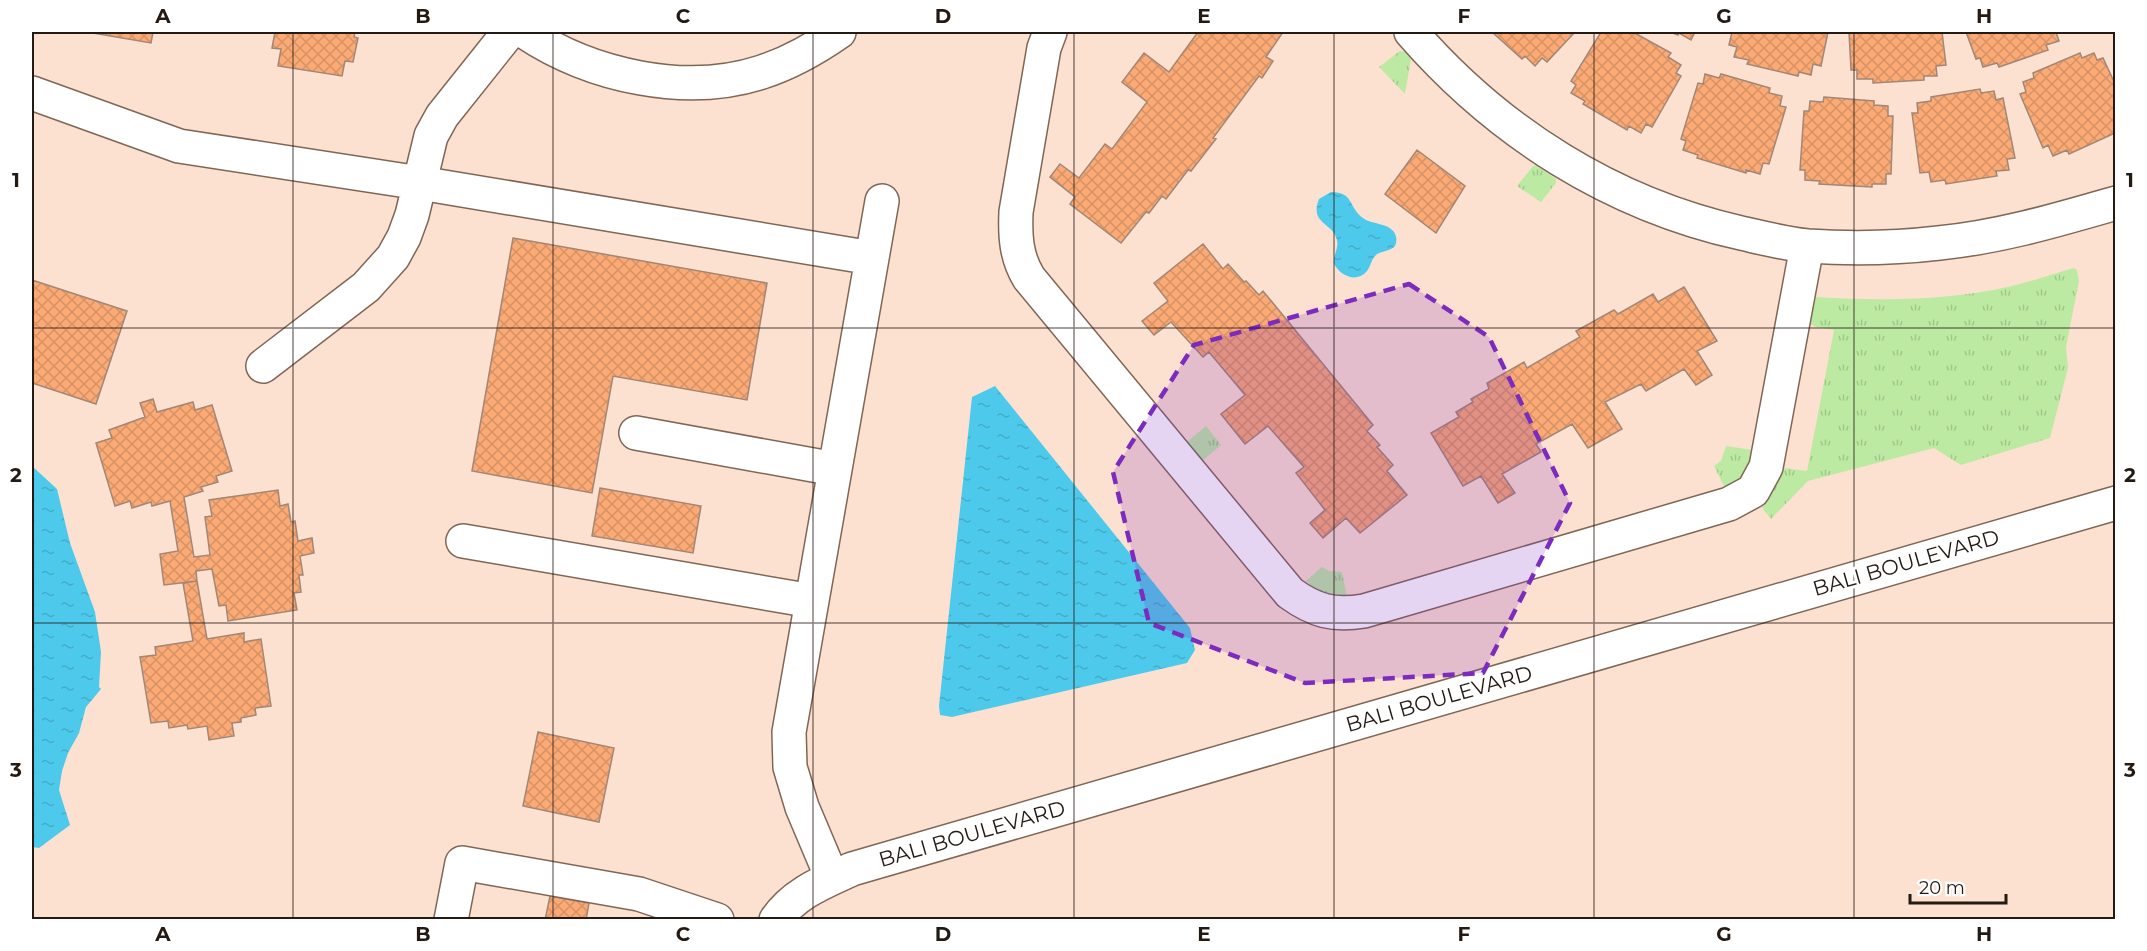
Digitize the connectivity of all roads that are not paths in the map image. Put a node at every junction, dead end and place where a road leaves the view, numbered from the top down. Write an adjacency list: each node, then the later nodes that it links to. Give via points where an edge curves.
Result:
1 (509, 32): 7 (street, via 442,116 431,136)
2 (525, 32): 3 (street, via 595,66 648,80 678,82 734,79 760,72 809,51)
3 (839, 32)
4 (1050, 32): 10 (street, via 1044,48 1017,212 1015,230 1020,264 1290,592 1323,611 1364,611 1729,504 1753,491 1766,467)
5 (1411, 32): 10 (street, via 1462,86 1502,119 1584,174 1677,216)
6 (32, 93): 7 (street, via 179,146)
7 (420, 183): 11 (street); 12 (street, via 404,237 380,273)
8 (882, 201): 11 (street)
9 (2115, 203): 10 (street, via 2024,229 1940,243)
10 (1807, 246)
11 (872, 258): 14 (street)
12 (263, 366)
13 (636, 433): 14 (street)
14 (836, 469): 17 (street)
15 (2115, 503): 18 (street, BALI BOULEVARD, via 852,869)
16 (463, 541): 17 (street)
17 (812, 601): 18 (street, via 789,732 790,767)
18 (832, 878): 21 (street, BALI BOULEVARD, via 784,908)
19 (451, 920): 20 (street, via 462,863 639,894)
20 (717, 920)
21 (776, 920)

